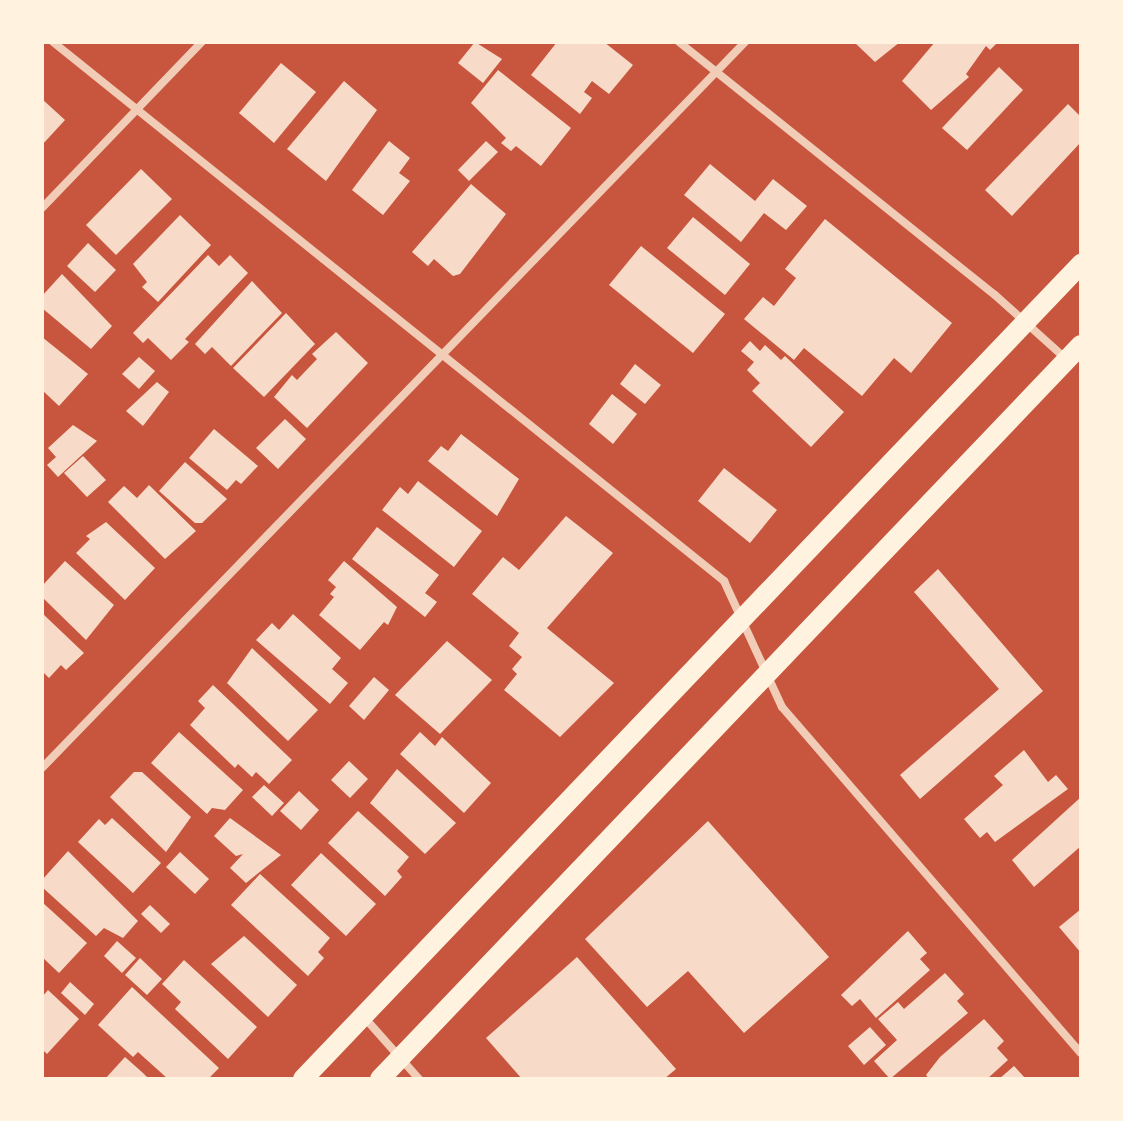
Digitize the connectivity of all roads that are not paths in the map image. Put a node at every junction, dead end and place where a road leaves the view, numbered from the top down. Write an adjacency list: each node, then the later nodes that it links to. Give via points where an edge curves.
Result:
1 (53, 42): 6 (street)
2 (202, 42): 6 (street)
3 (679, 42): 5 (street)
4 (745, 42): 5 (street)
5 (717, 71): 9 (street); 11 (street)
6 (136, 108): 7 (street); 11 (street)
7 (42, 208)
8 (1081, 264): 9 (main road)
9 (1025, 322): 10 (street); 12 (main road)
10 (1074, 352): 13 (main road)
11 (445, 355): 12 (street, via 724,581); 14 (street)
12 (741, 620): 13 (street); 15 (main road)
13 (767, 674): 16 (street, via 782,707); 17 (main road)
14 (42, 768)
15 (363, 1017): 17 (street); 18 (main road)
16 (1081, 1053)
17 (400, 1058): 19 (main road); 20 (street)
18 (303, 1079)
19 (380, 1079)
20 (419, 1079)

